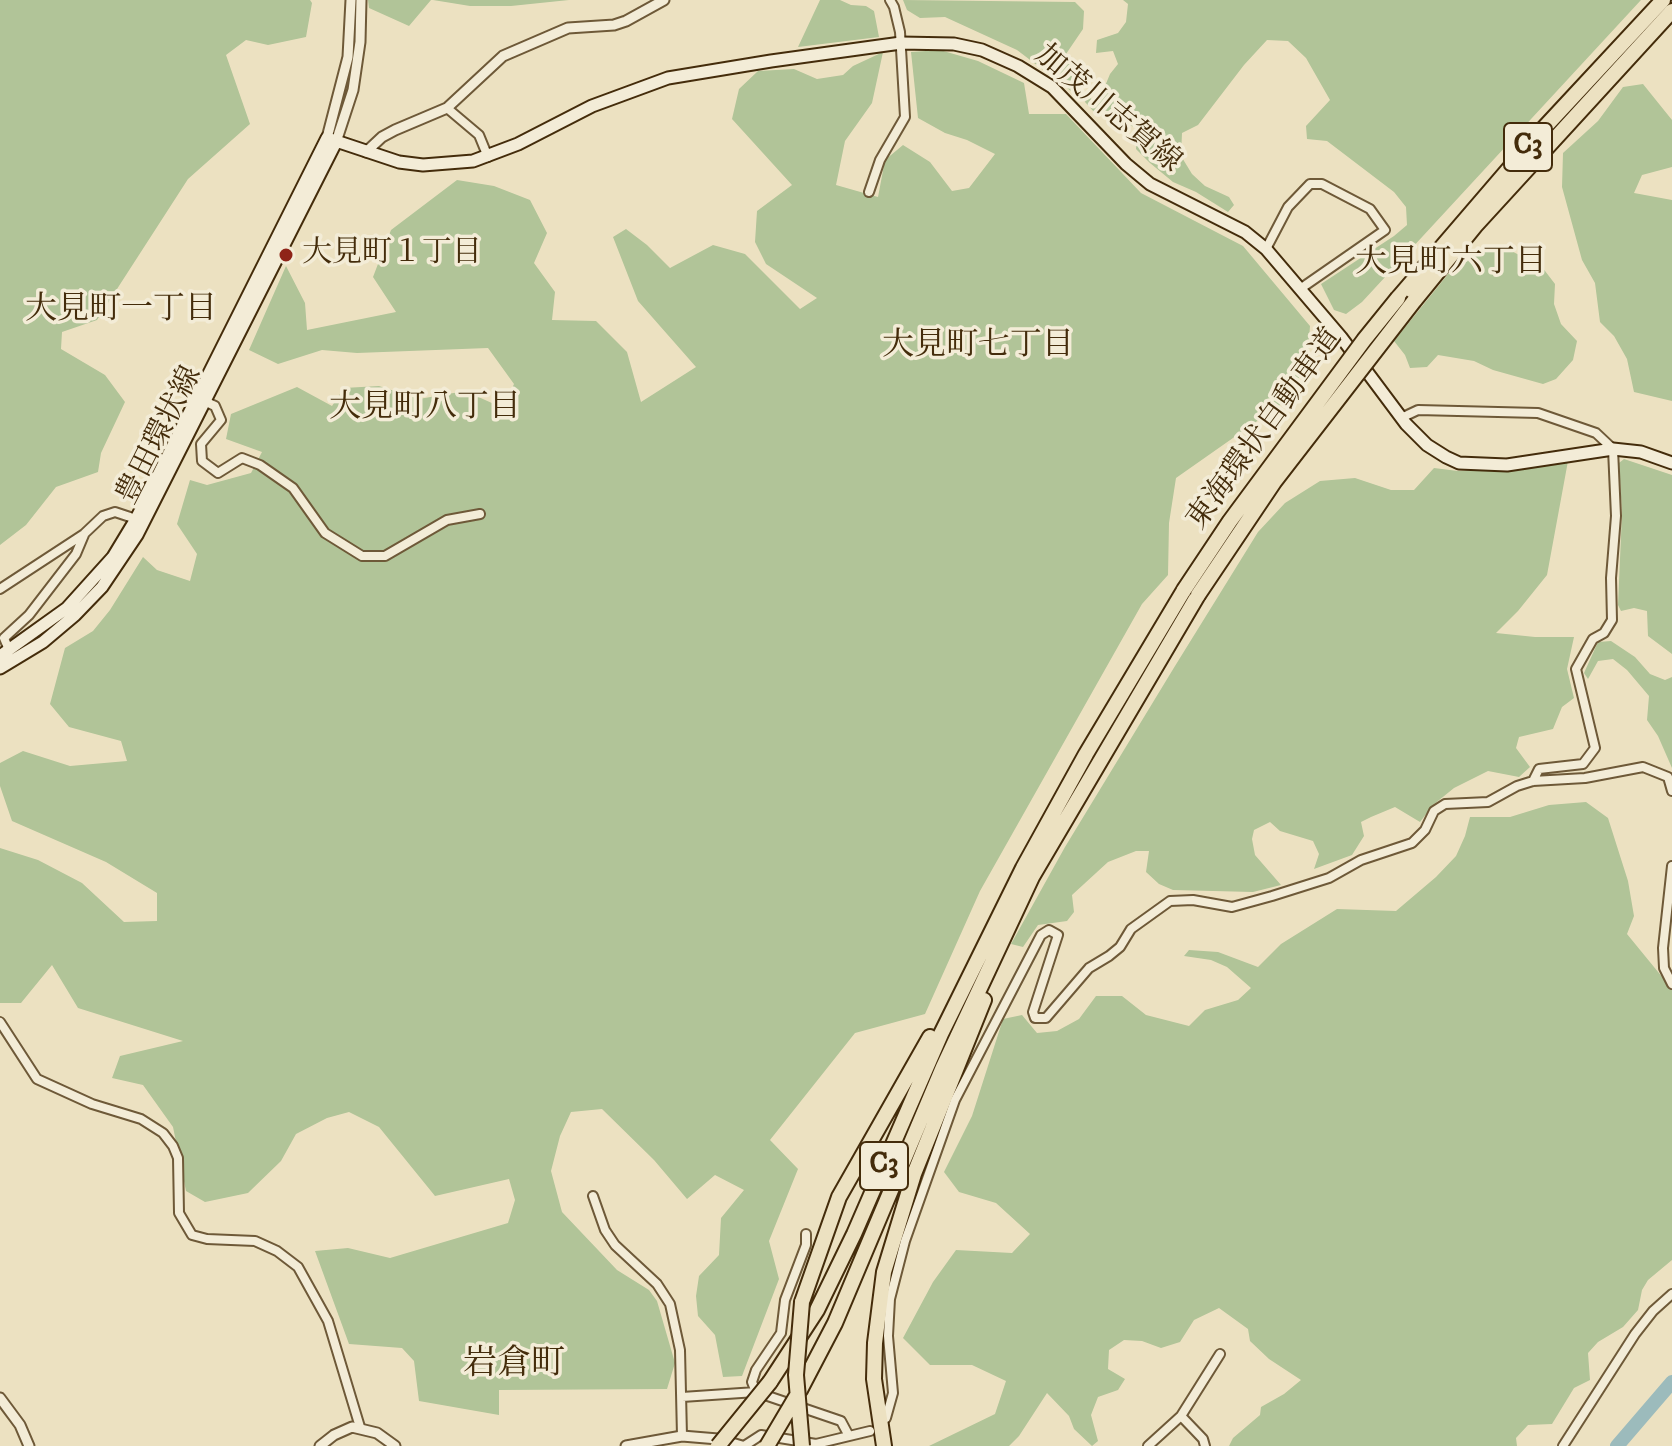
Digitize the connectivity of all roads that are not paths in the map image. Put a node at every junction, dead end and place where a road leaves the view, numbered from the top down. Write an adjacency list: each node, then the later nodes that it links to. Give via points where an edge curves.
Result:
1 (351, 0): 9 (street, via 348,57)
2 (361, 0): 9 (street, via 353,90)
3 (664, 0): 8 (street, via 626,21 568,28 503,56)
4 (890, 0): 7 (street)
5 (1663, 0): 23 (highway, 東海環状自動車道 / C3, bridge, via 1398,298 1284,449)
6 (1672, 11): 23 (highway, 東海環状自動車道 / C3, bridge, via 1475,226)
7 (901, 43): 11 (main road, 加茂川志賀線, via 668,78 592,106); 12 (street, via 905,117); 13 (main road, 加茂川志賀線, via 954,44 1018,66 1052,87 1150,184 1231,224)
8 (447, 108): 10 (street, via 382,137); 11 (street, via 479,135)
9 (331, 140): 10 (main road, 加茂川志賀線); 15 (main road, 豊田環状線)
10 (366, 152): 11 (main road, 加茂川志賀線, via 423,165)
11 (488, 157)
12 (869, 192)
13 (1266, 249): 14 (main road, 加茂川志賀線); 14 (street, via 1288,207 1310,184 1322,184 1370,209 1385,230)
14 (1300, 289): 16 (main road, 加茂川志賀線)
15 (201, 399): 19 (street, via 215,406 221,420 201,444 202,461 218,473 242,458 260,465 293,488 325,533 362,556 385,556 447,520); 20 (main road, 豊田環状線); 25 (main road, 豊田環状線, via 137,535 102,587 43,642)
16 (1401, 418): 17 (street, via 1418,410 1538,413 1596,433); 17 (main road, 加茂川志賀線, via 1427,445 1459,463 1507,465)
17 (1613, 449): 18 (main road, 加茂川志賀線); 26 (street, via 1612,620 1593,639 1576,669 1595,748 1583,764 1539,769)
18 (1672, 463)
19 (480, 514)
20 (136, 519): 21 (street, via 115,512); 24 (main road, 豊田環状線, via 92,583)
21 (84, 534): 22 (street); 24 (street, via 76,554 29,615 4,638)
22 (0, 589)
23 (1191, 592): 29 (highway, 東海環状自動車道 / C3); 30 (highway, 東海環状自動車道 / C3, via 1058,803)
24 (5, 653)
25 (0, 668)
26 (1533, 781): 27 (street, via 1643,767 1668,777); 41 (street, via 1488,802 1445,804 1412,843 1361,860 1329,878 1232,907 1170,901 1089,968 1046,1018 1035,1018 1058,935 1049,930 1041,935 955,1100 905,1241 890,1299 893,1393)
27 (1672, 791)
28 (1672, 866): 31 (street, via 1663,948)
29 (1032, 877): 52 (highway, bridge, via 943,1067 835,1323); 54 (highway, via 914,1174 884,1272 874,1367)
30 (985, 943): 50 (highway, C3, bridge, via 817,1310 770,1382); 53 (highway, C3, bridge, via 961,976 839,1197 802,1302 796,1375)
31 (1672, 984)
32 (0, 1022): 42 (street, via 37,1079 141,1119 163,1133 178,1158 179,1213 192,1235 255,1241 298,1267 328,1321)
33 (593, 1196): 38 (street, via 615,1245 657,1284 670,1304 680,1350)
34 (806, 1234): 37 (street, via 785,1300 781,1333 752,1382)
35 (1672, 1294): 57 (street, via 1635,1334)
36 (1220, 1354): 40 (street)
37 (756, 1392): 38 (street); 45 (street, via 841,1421)
38 (682, 1397): 44 (street)
39 (0, 1398): 46 (street)
40 (1181, 1416): 55 (street); 56 (street)
41 (886, 1418)
42 (360, 1427): 47 (street, via 345,1429); 48 (street)
43 (870, 1431): 45 (street)
44 (682, 1436): 49 (street); 51 (street)
45 (849, 1436): 51 (street, via 816,1444 761,1435)
46 (29, 1446)
47 (320, 1446)
48 (395, 1446)
49 (626, 1446)
50 (718, 1446)
51 (743, 1446)
52 (767, 1446)
53 (802, 1446)
54 (884, 1446)
55 (1148, 1446)
56 (1205, 1446)
57 (1563, 1446)

